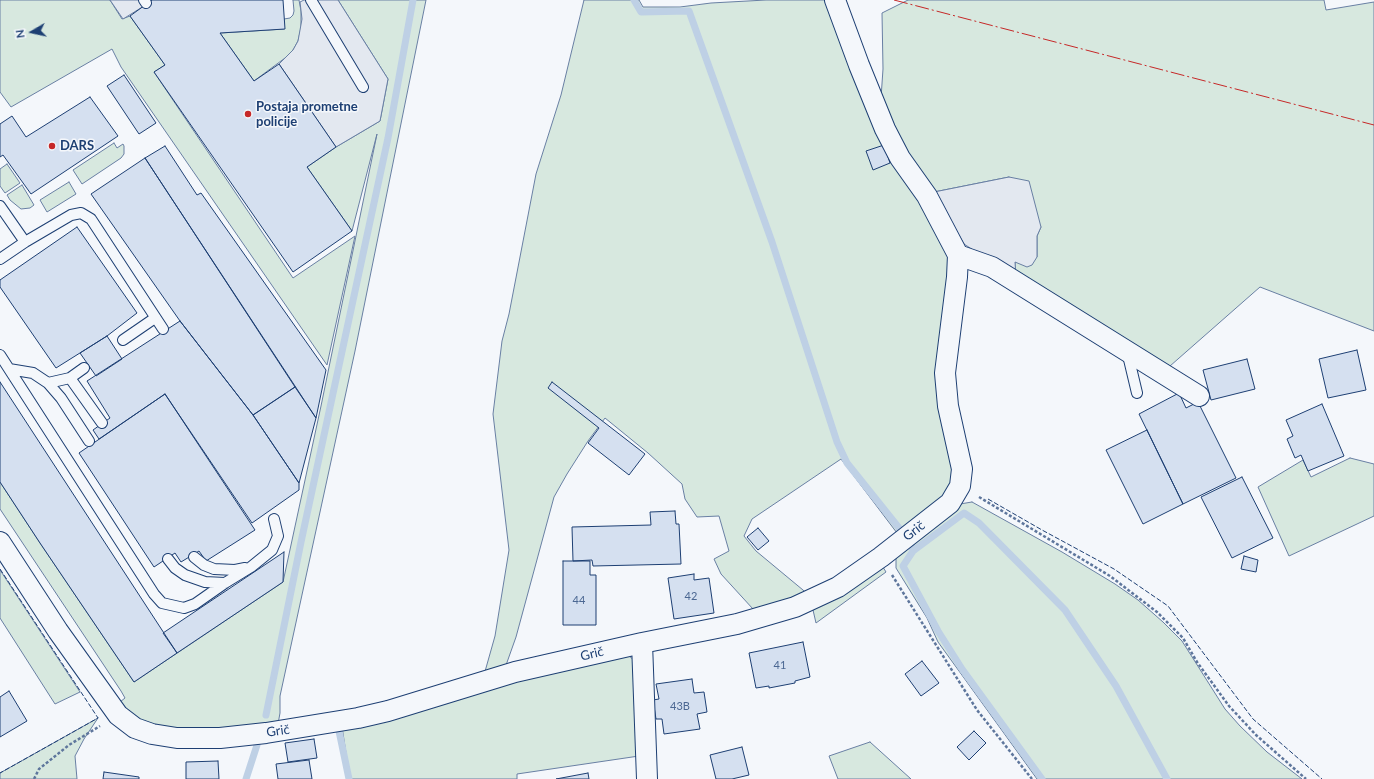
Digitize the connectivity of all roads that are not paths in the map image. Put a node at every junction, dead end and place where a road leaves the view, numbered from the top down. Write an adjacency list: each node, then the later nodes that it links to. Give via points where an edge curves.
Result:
1 (311, 0): 3 (lane)
2 (835, 0): 6 (street, via 886,129 900,158 927,196)
3 (363, 87)
4 (0, 206): 5 (lane)
5 (25, 242): 7 (lane); 8 (lane, via 70,215 81,213 91,219)
6 (958, 255): 11 (street, via 992,267); 27 (street, Grič, via 945,373 948,406 962,469 960,486 950,503 882,557 838,587 795,607 737,624)
7 (0, 259)
8 (155, 318): 9 (lane); 10 (lane)
9 (163, 329)
10 (123, 340)
11 (1127, 351): 17 (lane); 18 (street)
12 (0, 355): 14 (lane)
13 (84, 368): 15 (lane)
14 (9, 369): 16 (lane, via 33,373); 26 (lane, via 162,603 184,608 195,604)
15 (70, 378): 16 (lane); 19 (lane)
16 (48, 383): 20 (lane)
17 (1137, 393)
18 (1199, 396)
19 (102, 423)
20 (89, 441)
21 (274, 519): 25 (lane, via 278,536 272,550)
22 (0, 542): 27 (street, Grič, via 58,631 118,715 136,728 152,734 177,738 220,738 266,733 358,718 515,672)
23 (194, 557): 25 (lane, via 214,569 235,570)
24 (168, 559): 26 (lane, via 175,568 193,579)
25 (251, 567): 26 (lane)
26 (225, 583)
27 (642, 643): 28 (street)
28 (647, 779)

